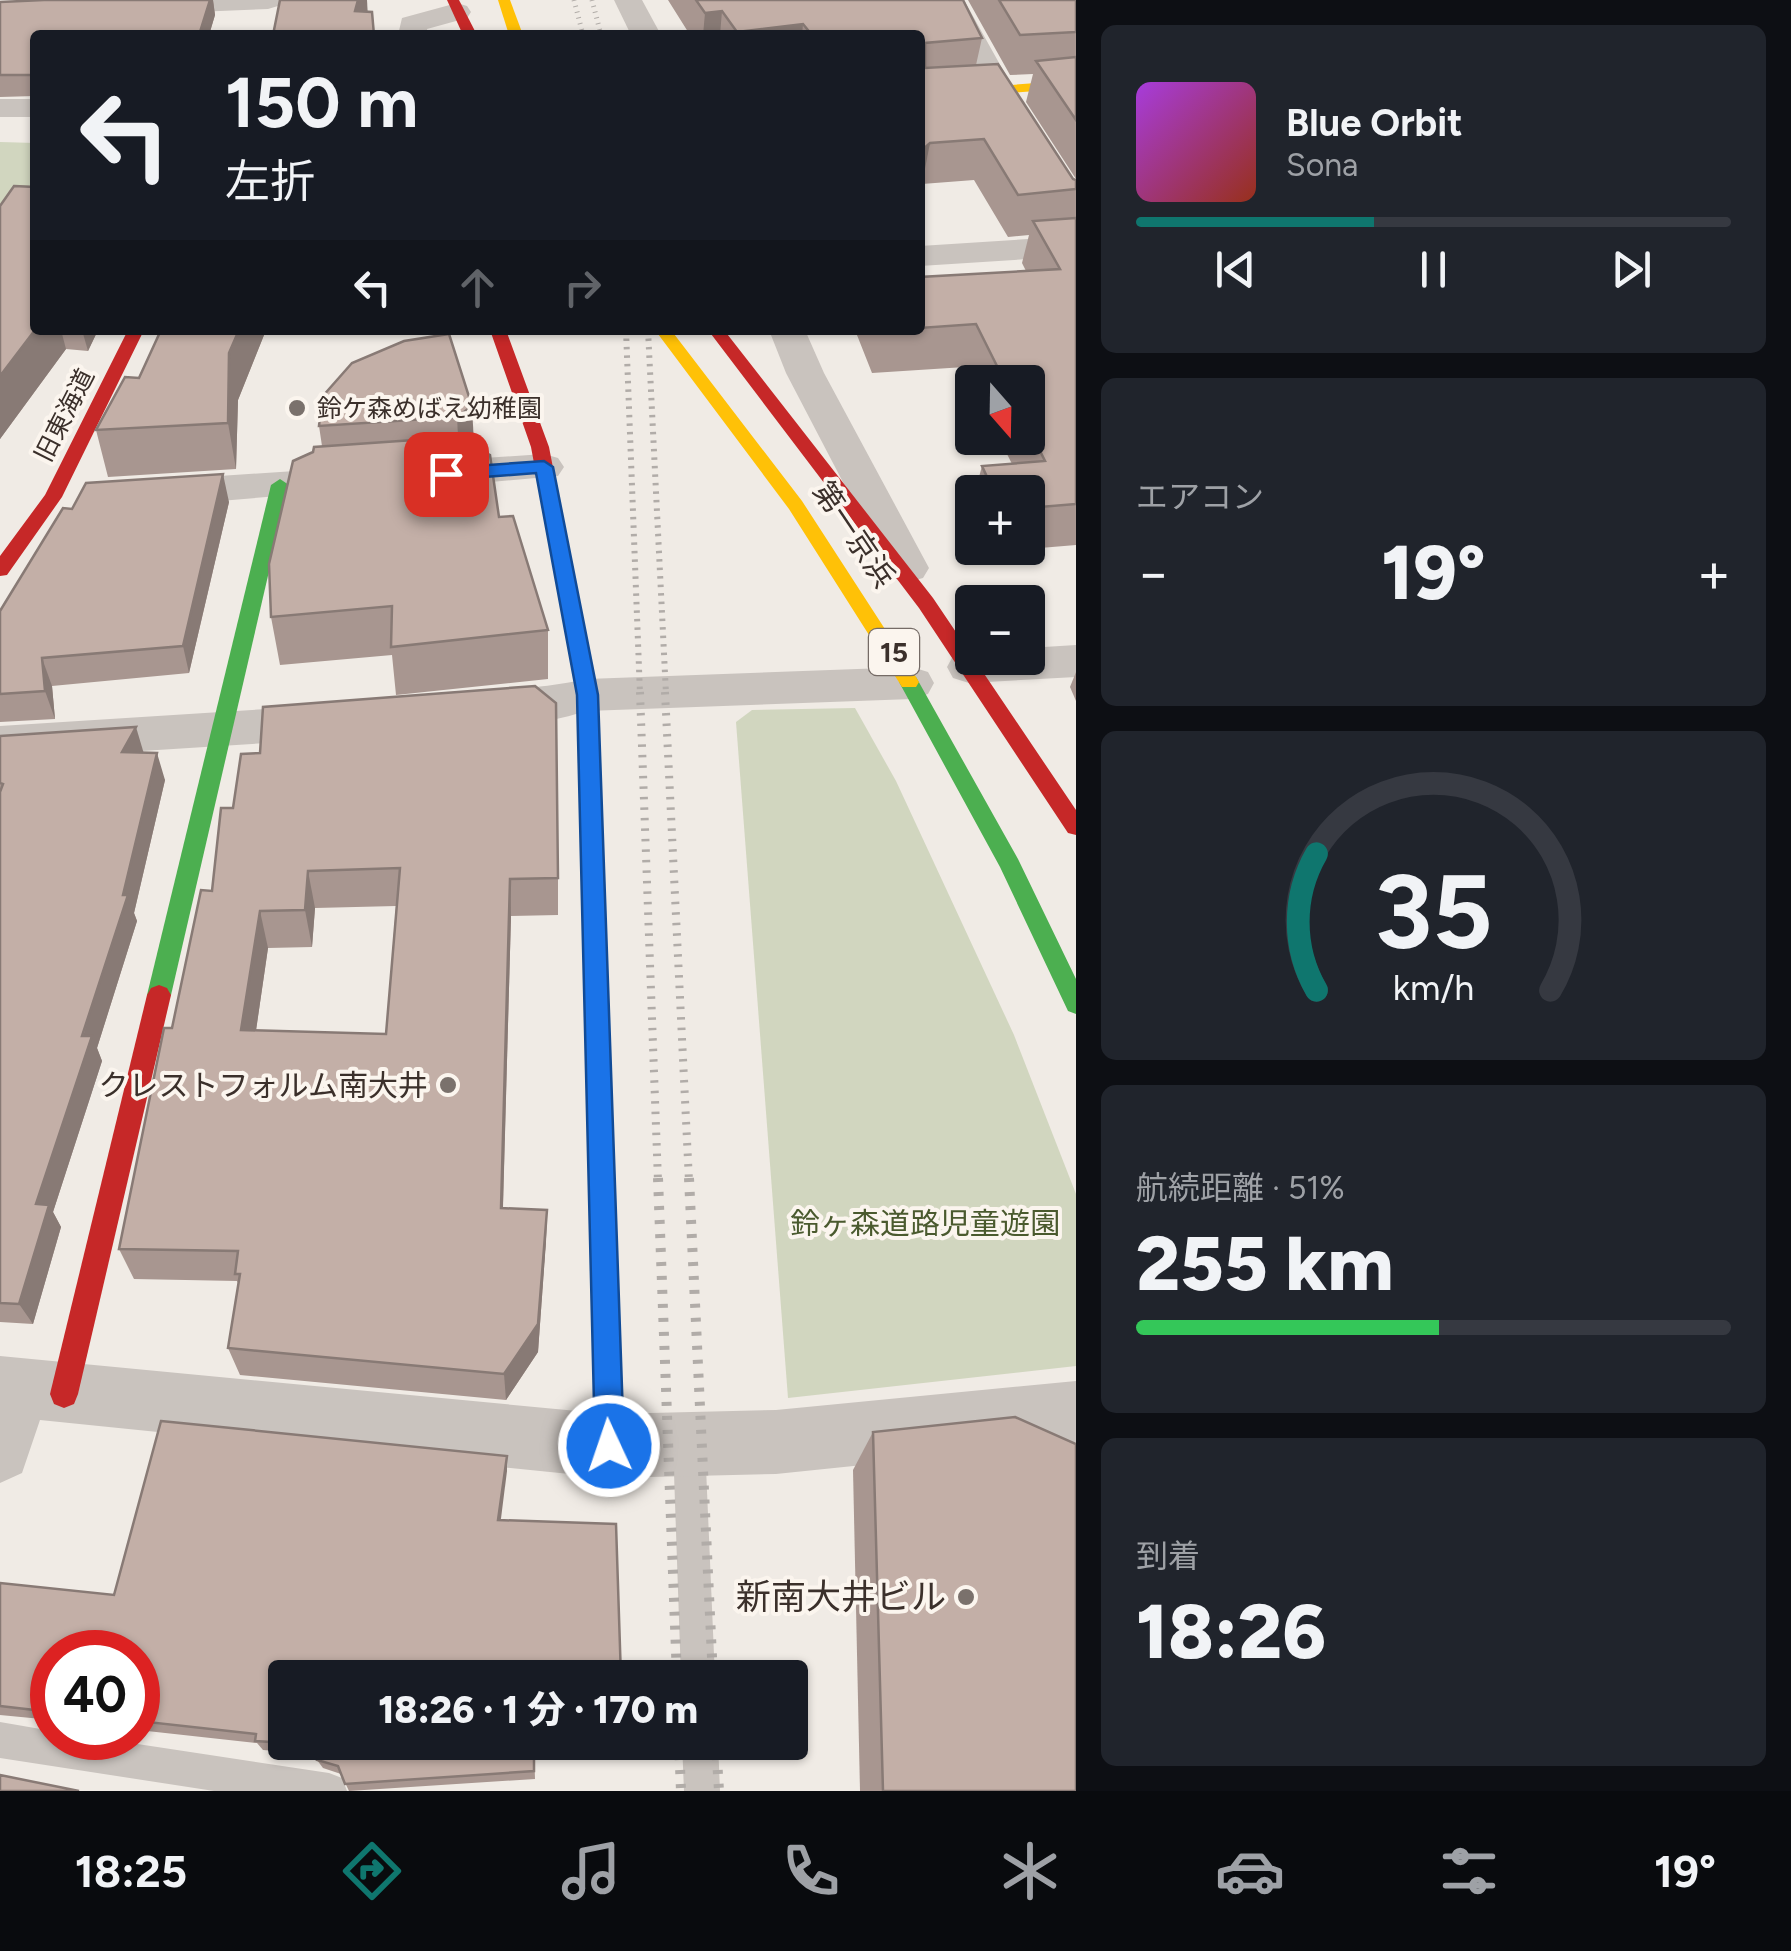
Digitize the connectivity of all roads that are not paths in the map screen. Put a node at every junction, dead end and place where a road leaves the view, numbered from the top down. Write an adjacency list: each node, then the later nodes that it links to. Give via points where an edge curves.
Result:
1 (504, 0): 8 (main road)
2 (950, 0): 11 (street)
3 (639, 1): 9 (street)
4 (117, 6): 5 (street)
5 (280, 6)
6 (460, 16): 7 (street, via 412,24)
7 (413, 30)
8 (514, 30)
9 (645, 30)
10 (1076, 84): 11 (main road)
11 (998, 88): 12 (main road); 15 (street)
12 (925, 95)
13 (0, 108): 14 (street)
14 (30, 108)
15 (1076, 212)
16 (1076, 246): 17 (street)
17 (925, 256)
18 (134, 335): 25 (main road, 旧東海道)
19 (500, 335): 23 (main road)
20 (667, 335): 32 (main road, 第一京浜 / 15, via 805,512)
21 (720, 335): 27 (main road, 第一京浜 / 15)
22 (789, 335): 27 (street)
23 (544, 467): 24 (street); 33 (main road)
24 (280, 486): 25 (street); 36 (main road)
25 (53, 496): 26 (main road, 旧東海道)
26 (0, 570)
27 (926, 604): 28 (main road, 第一京浜 / 15)
28 (955, 646)
29 (1076, 661): 30 (street)
30 (1045, 663)
31 (975, 675): 38 (main road, 第一京浜 / 15)
32 (912, 682): 33 (street); 39 (main road, 第一京浜 / 15)
33 (587, 695): 34 (street); 43 (main road)
34 (456, 712)
35 (379, 718): 36 (street)
36 (219, 730): 37 (street); 40 (main road)
37 (0, 742)
38 (1076, 828)
39 (1076, 1004)
40 (27, 1389): 43 (street); 44 (street)
41 (1076, 1412): 42 (street, via 776,1442)
42 (689, 1444): 43 (street); 45 (lane)
43 (609, 1446)
44 (0, 1451)
45 (697, 1660)
46 (0, 1740): 48 (lane)
47 (701, 1760): 49 (lane)
48 (329, 1791)
49 (702, 1791)

